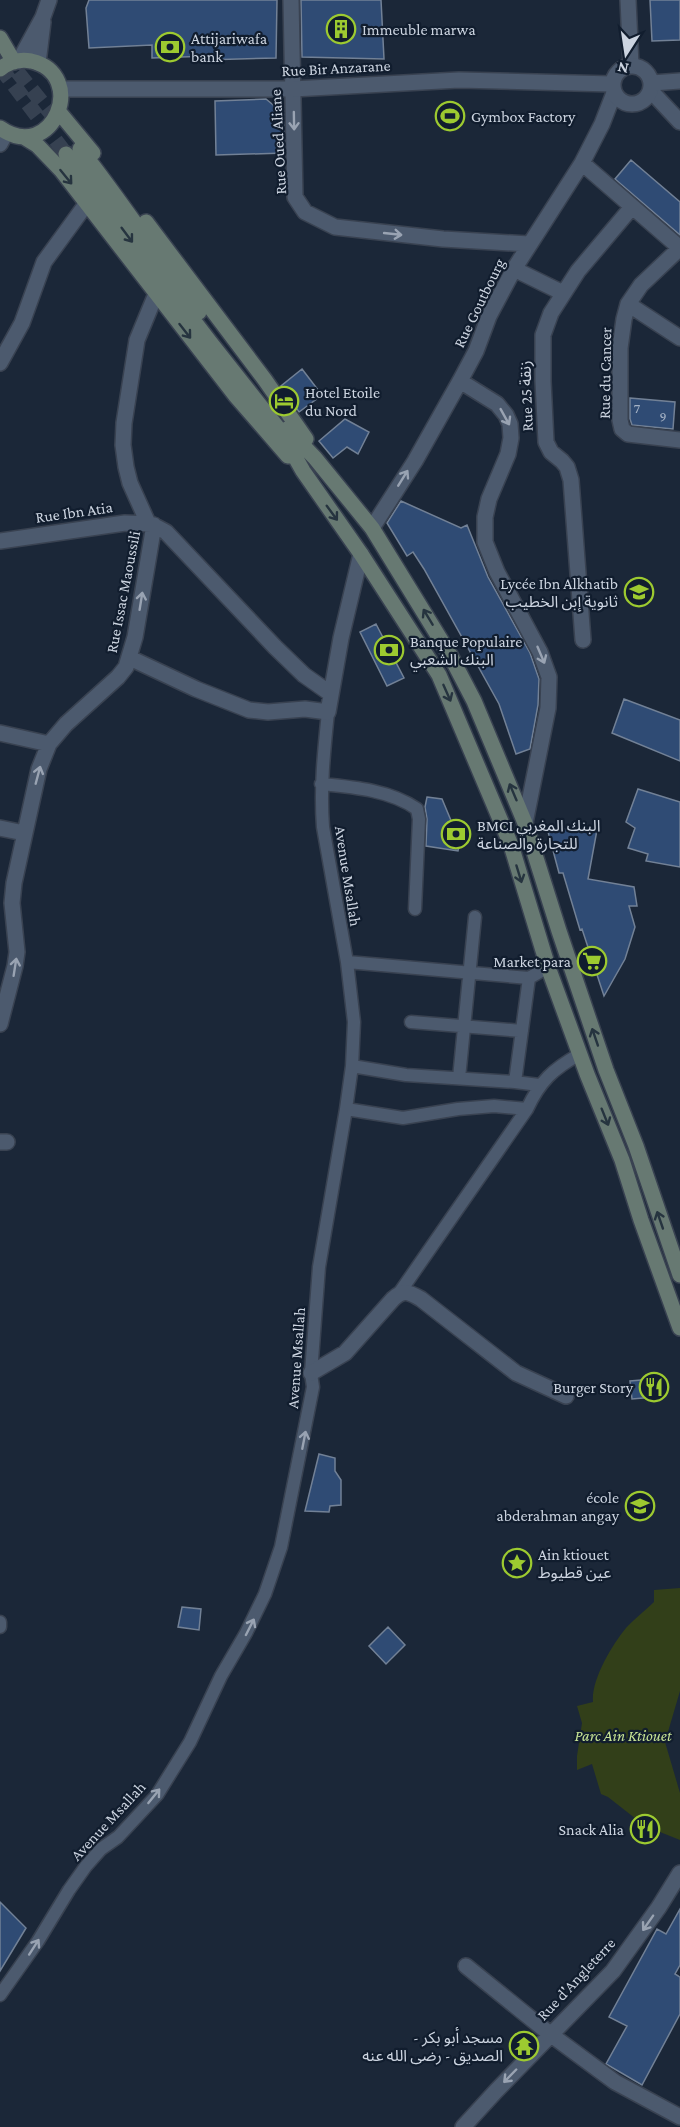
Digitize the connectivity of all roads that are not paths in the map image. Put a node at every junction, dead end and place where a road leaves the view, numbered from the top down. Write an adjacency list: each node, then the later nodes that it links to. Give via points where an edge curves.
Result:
1 (49, 0): 4 (street)
2 (291, 0): 12 (street, Rue Oued Aliane)
3 (628, 0): 8 (street)
4 (43, 17): 6 (street); 7 (street)
5 (0, 38): 7 (main road)
6 (38, 63): 7 (main road); 11 (main road, via 56,78)
7 (11, 64)
8 (631, 65): 10 (street, via 649,74); 13 (street, via 615,75)
9 (680, 81): 10 (street)
10 (652, 87): 13 (street, via 644,101 633,105 622,102); 15 (street)
11 (60, 89): 12 (street, Rue Bir Anzarane); 14 (main road)
12 (293, 89): 13 (street, Rue Bir Anzarane, via 459,80); 21 (street, Rue Oued Aliane, one-way to 21, via 295,197 305,212 334,228)
13 (613, 89): 18 (street, Rue Goutbourg, via 602,124)
14 (59, 112): 17 (main road, via 45,130); 31 (main road, via 265,380)
15 (680, 122)
16 (2, 135): 17 (main road)
17 (24, 137): 19 (main road, one-way to 19, via 46,153)
18 (582, 163): 20 (street); 21 (street, Rue Goutbourg)
19 (87, 203): 25 (main road); 28 (street, via 44,262 22,323)
20 (632, 207): 22 (street); 24 (street, Rue 25 زنقة)
21 (529, 244): 23 (street, Rue Goutbourg)
22 (680, 248): 26 (street, Rue du Cancer, via 641,285)
23 (514, 269): 24 (street); 29 (street, Rue Goutbourg)
24 (562, 293): 37 (street, Rue 25 زنقة, via 543,335 544,431 548,447 562,460 571,480)
25 (156, 294): 32 (main road, one-way to 32, via 235,395); 33 (street, Rue Issac Maoussili, via 137,340 123,444 130,483)
26 (628, 304): 27 (street); 30 (street, Rue du Cancer, via 620,348 620,420 625,432 638,437)
27 (680, 338)
28 (0, 363)
29 (460, 381): 34 (street, Rue Goutbourg, one-way to 29); 44 (street, one-way to 44, via 497,404 510,424 508,454 484,517 486,542 549,677 548,708)
30 (680, 440)
31 (315, 458): 32 (main road, one-way to 32, via 284,426 144,234 73,152 155,272 281,432); 34 (main road)
32 (303, 471): 36 (main road, one-way to 36)
33 (151, 524): 35 (street, Rue Ibn Atia, via 125,523); 38 (street, Rue Issac Maoussili, one-way to 33); 39 (street, via 166,532 304,675)
34 (372, 528): 44 (main road, one-way to 34, via 474,701)
35 (0, 541)
36 (362, 554): 39 (street); 50 (main road, one-way to 50, via 439,675 511,845)
37 (583, 640)
38 (130, 658): 40 (street, via 249,710); 42 (street, Rue Issac Maoussili, via 118,676)
39 (331, 694): 40 (street)
40 (328, 712): 43 (street, Avenue Msallah)
41 (0, 732): 42 (street)
42 (50, 744): 46 (street, Rue Issac Maoussili, one-way to 42, via 39,769)
43 (321, 784): 47 (street, via 366,789 417,809); 49 (street, Avenue Msallah, via 323,827)
44 (525, 823): 64 (main road, one-way to 44, via 606,1070)
45 (0, 828): 46 (street)
46 (24, 833): 54 (street, Rue Issac Maoussili, one-way to 46, via 15,966 12,903)
47 (415, 909)
48 (475, 917): 51 (street)
49 (347, 962): 51 (street); 58 (street, Avenue Msallah, via 353,1012)
50 (548, 967): 52 (street); 57 (main road)
51 (469, 973): 52 (street); 55 (street)
52 (529, 978): 56 (street)
53 (411, 1022): 55 (street)
54 (0, 1023)
55 (464, 1026): 56 (street); 59 (street)
56 (522, 1031): 60 (street)
57 (580, 1054): 61 (street, via 558,1066); 66 (main road, one-way to 66, via 622,1160)
58 (352, 1066): 59 (street); 62 (street, Avenue Msallah)
59 (459, 1078): 60 (street)
60 (515, 1082): 61 (street)
61 (539, 1085): 63 (street)
62 (346, 1109): 63 (street, via 403,1118 494,1106); 67 (street, Avenue Msallah, via 320,1267)
63 (526, 1109): 65 (street)
64 (680, 1275)
65 (400, 1292): 67 (street, via 345,1353); 68 (street, via 421,1299 516,1373)
66 (680, 1328)
67 (311, 1374): 71 (street, Avenue Msallah, one-way to 67, via 86,1866 157,1795 190,1742 246,1633 281,1547 311,1403)
68 (566, 1396)
69 (680, 1873): 72 (street, Rue d'Angleterre, one-way to 72, via 613,1971)
70 (466, 1966): 72 (street)
71 (0, 1995)
72 (550, 2034): 73 (street, via 615,2082); 74 (street, Rue d'Angleterre, one-way to 74)
73 (680, 2117)
74 (463, 2127)

